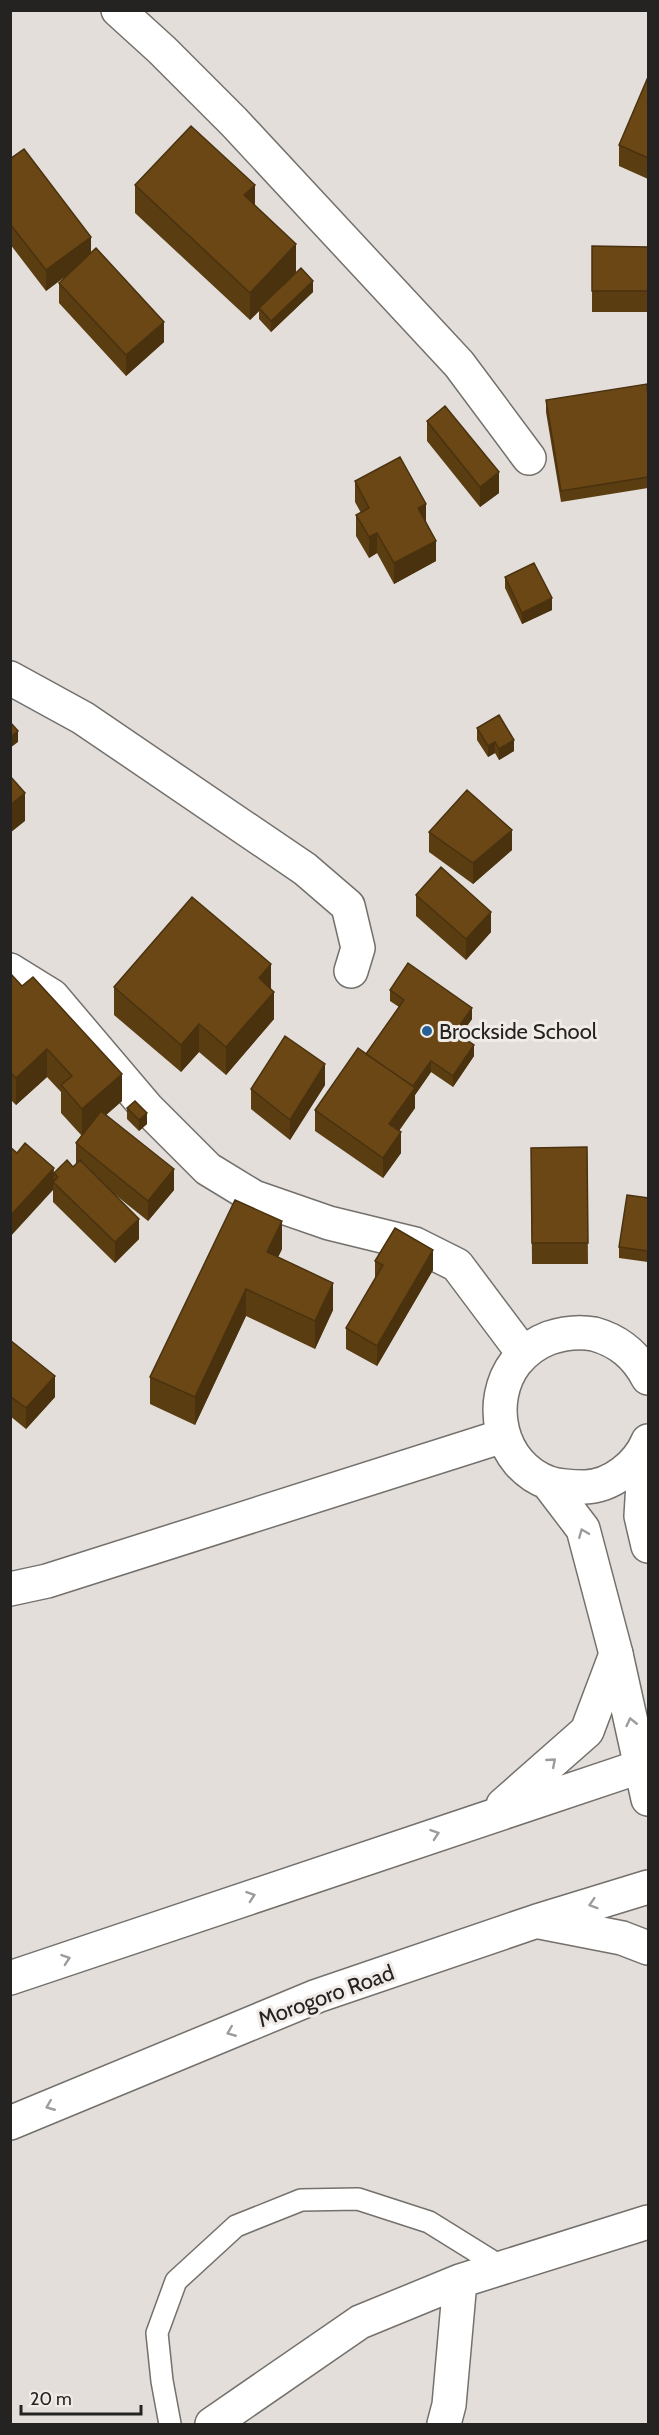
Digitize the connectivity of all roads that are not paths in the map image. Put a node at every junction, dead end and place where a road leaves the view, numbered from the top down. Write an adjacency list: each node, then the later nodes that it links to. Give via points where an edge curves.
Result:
1 (118, 10): 2 (main road, via 234,122 459,364)
2 (529, 458)
3 (10, 678): 5 (main road, via 82,718 306,869 348,906 358,948)
4 (10, 970): 6 (main road, via 51,996 147,1108 208,1169 254,1197 328,1223 415,1244 457,1265)
5 (351, 971)
6 (523, 1353): 7 (main road, via 541,1341 585,1332 606,1337 626,1349); 8 (main road, via 509,1371 501,1392)
7 (648, 1378)
8 (503, 1436): 10 (main road, via 528,1471); 12 (main road, via 47,1581)
9 (647, 1445): 10 (main road, via 631,1466 614,1479 592,1487); 11 (main road, via 641,1516)
10 (548, 1483): 13 (main road, one-way to 10, via 583,1529)
11 (648, 1546)
12 (10, 1589)
13 (616, 1654): 14 (main road, one-way to 13); 16 (main road, one-way to 13, via 587,1731)
14 (645, 1765): 15 (main road); 16 (main road)
15 (648, 1799)
16 (492, 1815): 20 (main road, one-way to 16)
17 (648, 1887): 18 (main road, Morogoro Road, one-way to 18)
18 (537, 1922): 19 (main road, via 622,1938); 21 (main road, Morogoro Road, one-way to 21, via 317,1996)
19 (648, 1948)
20 (10, 1978)
21 (10, 2123)
22 (648, 2222): 23 (main road)
23 (503, 2268): 24 (main road); 25 (lane, via 429,2222 358,2199 301,2200 236,2226 176,2281 157,2333)
24 (460, 2281): 26 (main road, via 360,2322); 27 (main road)
25 (171, 2424)
26 (212, 2424)
27 (444, 2424)

